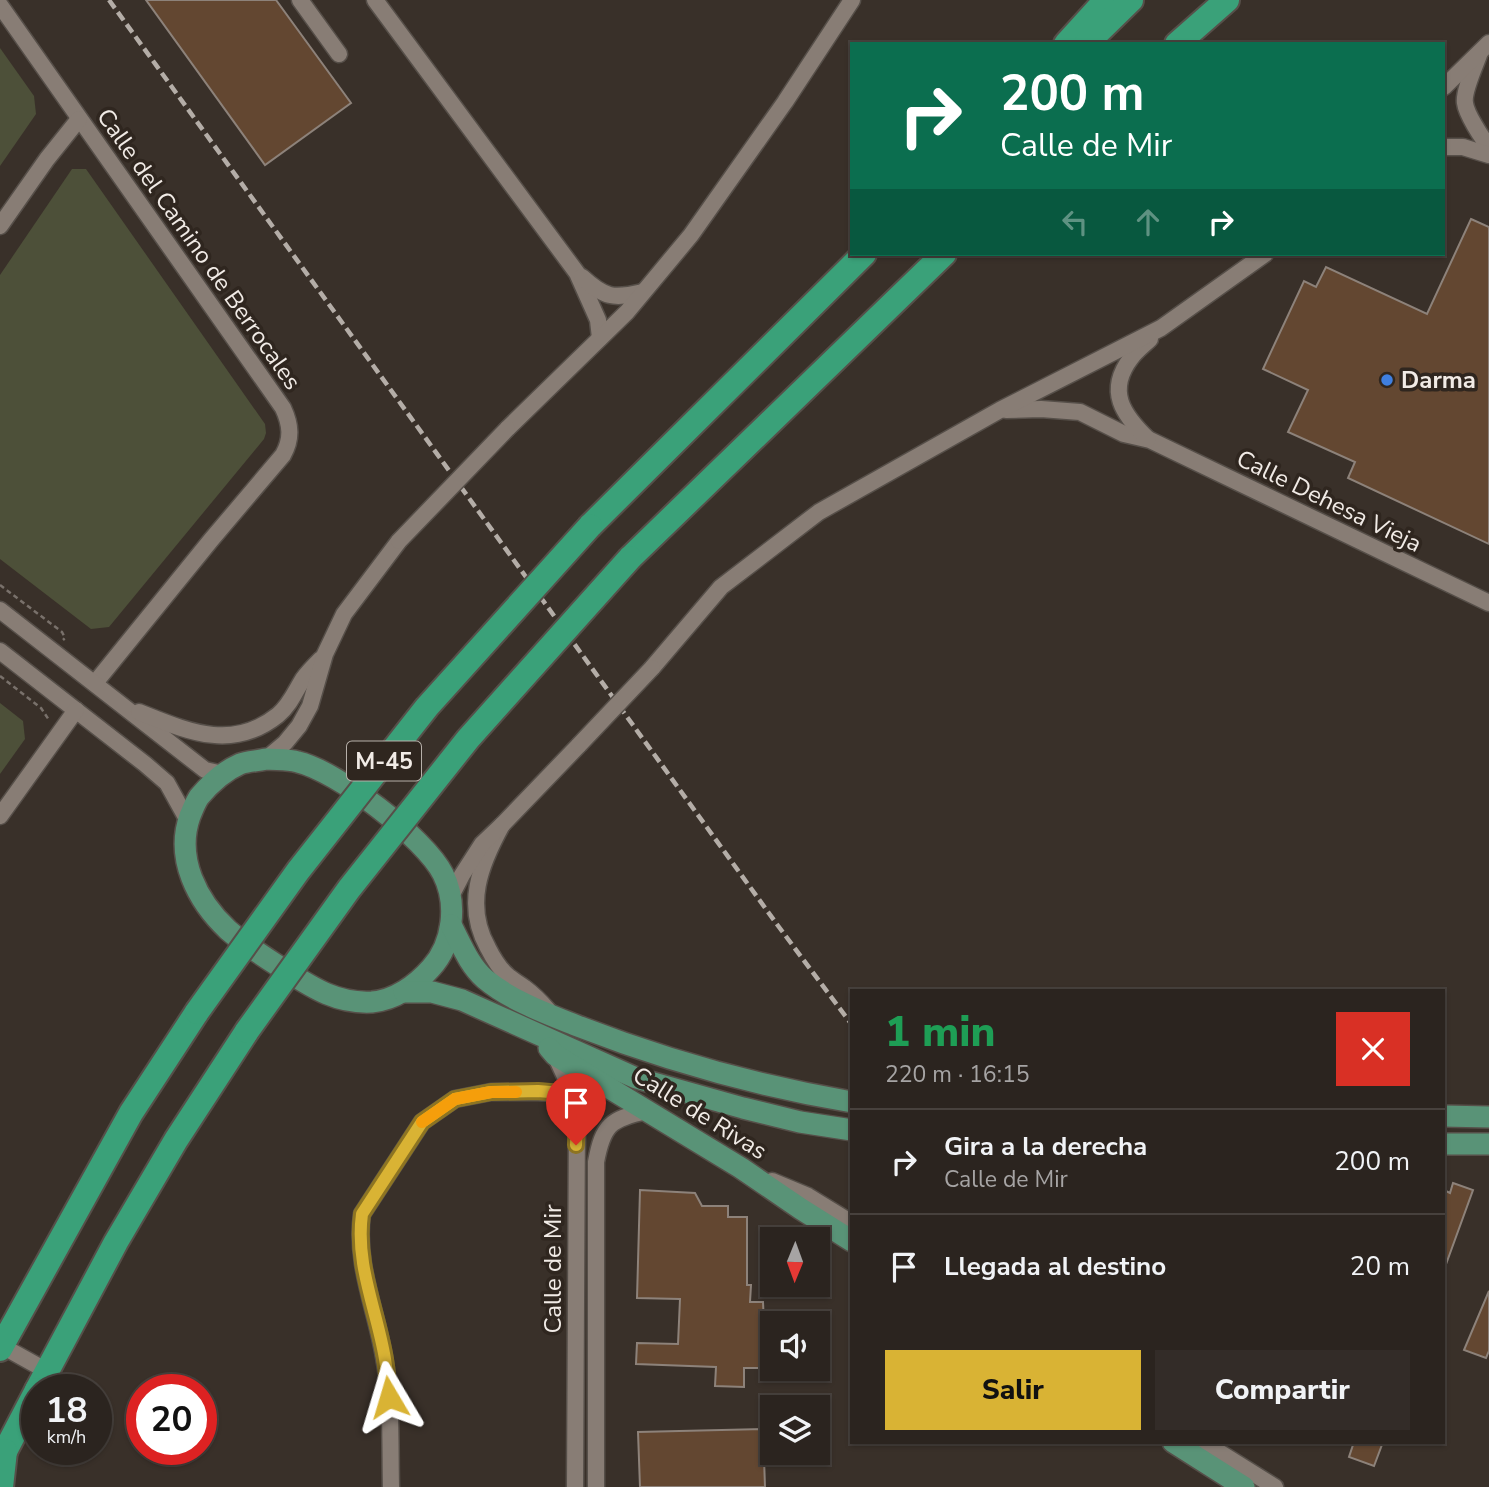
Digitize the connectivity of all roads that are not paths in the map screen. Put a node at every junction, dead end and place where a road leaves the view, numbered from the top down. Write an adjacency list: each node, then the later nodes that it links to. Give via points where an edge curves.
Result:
1 (300, 0): 14 (street)
2 (375, 0): 24 (street)
3 (852, 0): 25 (street, via 691,235)
4 (1106, 0): 9 (highway)
5 (1131, 0): 10 (highway)
6 (1206, 0): 11 (highway)
7 (1227, 0): 12 (highway)
8 (0, 5): 16 (street, Calle del Camino de Berrocales)
9 (1068, 42)
10 (1091, 42)
11 (1163, 42)
12 (1179, 42)
13 (1484, 49): 15 (street); 17 (street, via 1465,103)
14 (339, 54)
15 (1445, 86)
16 (79, 119): 20 (street); 34 (street, Calle del Camino de Berrocales, via 283,408 290,434 283,455)
17 (1489, 146)
18 (1445, 147): 19 (street)
19 (1489, 155)
20 (0, 226)
21 (862, 256): 59 (highway, M-45, bridge, via 590,526 427,707 298,871 197,1012 131,1113)
22 (942, 256): 61 (highway, M-45, bridge, via 630,558 468,739 349,889 247,1031 176,1140)
23 (1262, 256): 26 (street)
24 (577, 273): 25 (street, via 609,296); 27 (street, via 598,320)
25 (643, 292): 27 (street)
26 (1161, 328): 28 (street); 29 (street, Calle Dehesa Vieja, via 1131,357 1119,389 1121,406 1130,421)
27 (600, 338): 33 (street, bridge, via 399,541 344,614)
28 (1000, 411): 29 (street, Calle Dehesa Vieja, via 1080,412 1125,434); 41 (street, bridge, via 819,512 721,587)
29 (1150, 440): 30 (street, Calle Dehesa Vieja)
30 (1489, 603)
31 (0, 610): 34 (street)
32 (0, 651): 36 (street)
33 (325, 654): 35 (street, via 278,715 226,737 187,730); 37 (street, via 310,706 299,726)
34 (94, 683): 35 (street)
35 (124, 706): 38 (street, via 205,770)
36 (76, 710): 39 (street); 40 (street, via 167,783)
37 (266, 760): 38 (main road, via 241,764); 42 (main road, via 298,762 335,777 378,808 425,849 443,874)
38 (223, 774): 40 (main road, via 195,803)
39 (0, 816)
40 (188, 821): 44 (main road, via 184,846 188,871 198,892 229,930 317,990 339,999 379,1001)
41 (502, 825): 42 (street, via 482,844); 45 (street, via 480,877 477,919 494,960)
42 (450, 898): 43 (main road)
43 (451, 925): 44 (main road, via 438,961); 45 (main road, via 484,977)
44 (404, 992): 46 (main road, Calle de Rivas, via 432,992 462,1000)
45 (556, 1017): 49 (main road, via 707,1070)
46 (539, 1035): 47 (main road, Calle de Rivas); 53 (main road, via 636,1078 800,1122)
47 (555, 1055): 48 (street, Calle de Mir); 50 (main road, Calle de Rivas)
48 (573, 1094): 67 (street, via 491,1092 455,1099 422,1122 362,1214 361,1261 385,1358); 68 (street, Calle de Mir, via 577,1118)
49 (850, 1102)
50 (647, 1111): 56 (main road, Calle de Rivas); 69 (street, Calle de Mir, via 626,1115 608,1126 596,1162)
51 (1445, 1116): 52 (main road)
52 (1489, 1117)
53 (850, 1130)
54 (1445, 1144): 55 (main road)
55 (1489, 1144)
56 (740, 1168): 57 (street, via 808,1196); 58 (main road, Calle de Rivas)
57 (850, 1222)
58 (850, 1240)
59 (1, 1347): 60 (street, M-45)
60 (30, 1374)
61 (45, 1374)
62 (21, 1420): 65 (highway, M-45)
63 (1176, 1444): 70 (main road)
64 (1206, 1444): 71 (street)
65 (2, 1456): 66 (highway)
66 (1, 1487)
67 (391, 1487)
68 (575, 1487)
69 (596, 1487)
70 (1244, 1487)
71 (1275, 1487)

